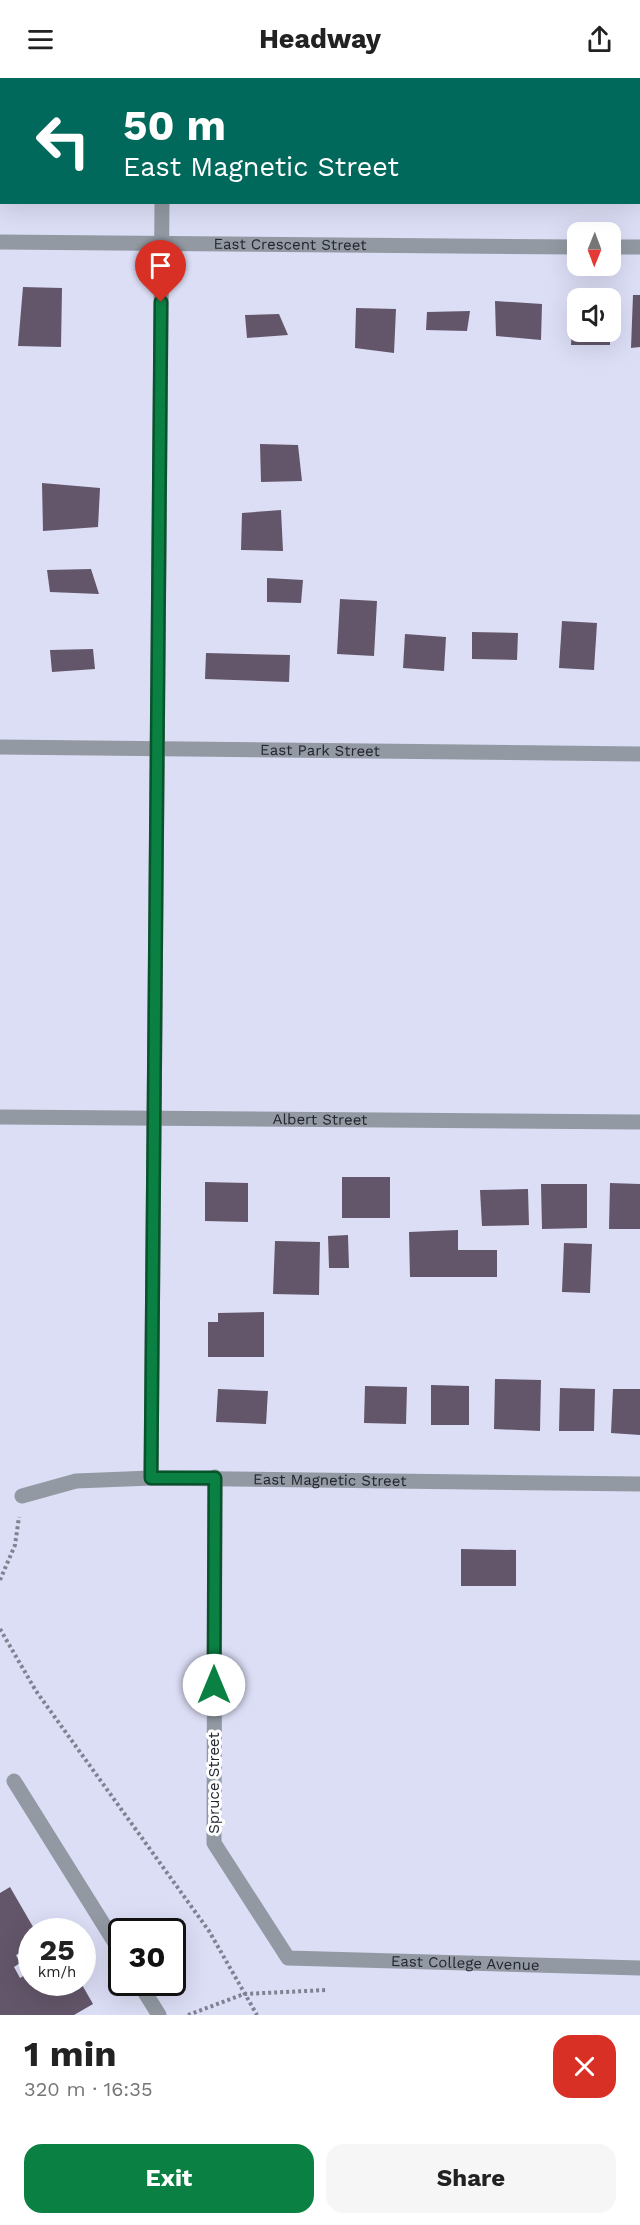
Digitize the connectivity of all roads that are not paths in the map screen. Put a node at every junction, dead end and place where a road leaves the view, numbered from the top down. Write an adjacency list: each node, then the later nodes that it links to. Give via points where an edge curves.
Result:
1 (162, 204): 3 (street)
2 (0, 242): 3 (street, East Crescent Street)
3 (161, 243): 4 (street, East Crescent Street); 8 (street)
4 (567, 247)
5 (621, 247): 6 (street)
6 (640, 247)
7 (0, 747): 8 (street, East Park Street)
8 (159, 749): 9 (street, East Park Street); 11 (street)
9 (640, 754)
10 (0, 1117): 11 (street, Albert Street)
11 (153, 1117): 12 (street, Albert Street); 13 (street)
12 (640, 1122)
13 (151, 1478): 14 (street, East Magnetic Street); 16 (street, East Magnetic Street, via 76,1481)
14 (215, 1478): 15 (street, East Magnetic Street); 19 (street, Spruce Street, via 214,1843)
15 (640, 1484)
16 (22, 1496)
17 (14, 1781): 18 (street)
18 (108, 1932)
19 (288, 1958): 20 (street, East College Avenue)
20 (640, 1968)
21 (148, 1996): 22 (street)
22 (159, 2015)

